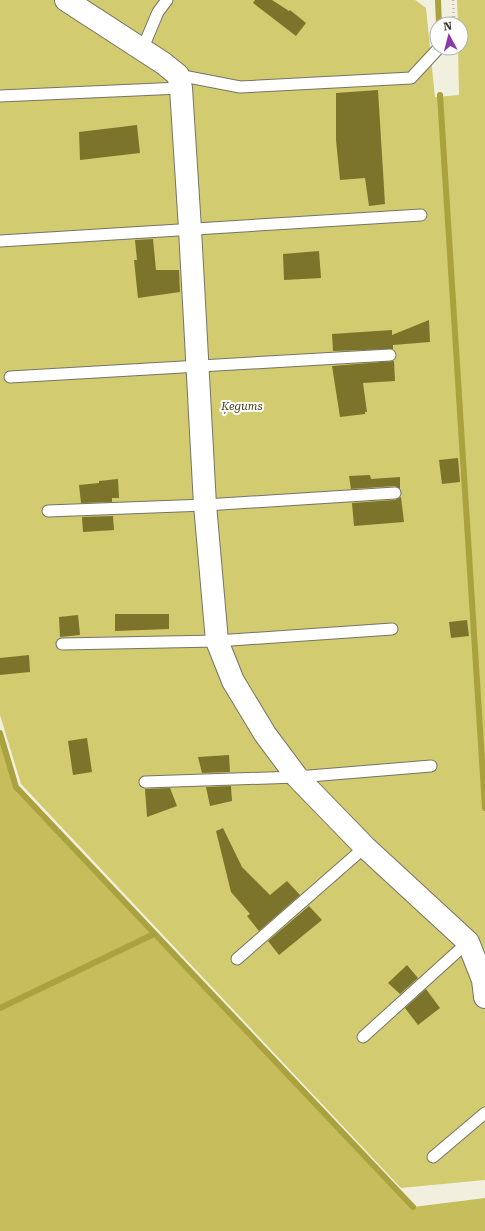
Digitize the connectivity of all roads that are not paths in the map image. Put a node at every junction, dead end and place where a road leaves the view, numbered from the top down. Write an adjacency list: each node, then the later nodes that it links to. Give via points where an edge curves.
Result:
1 (66, 0): 3 (street)
2 (167, 0): 3 (lane, via 158,12)
3 (142, 50): 5 (street, via 163,63)
4 (431, 56): 5 (lane, via 411,78 240,87)
5 (180, 82): 6 (lane); 8 (street)
6 (0, 96)
7 (421, 215): 8 (lane)
8 (190, 229): 9 (lane); 11 (street)
9 (0, 241)
10 (390, 355): 11 (lane)
11 (198, 367): 12 (lane); 14 (street)
12 (10, 377)
13 (395, 493): 14 (lane)
14 (205, 505): 15 (lane); 17 (street)
15 (48, 511)
16 (392, 629): 17 (lane)
17 (217, 641): 18 (lane); 20 (street, via 233,681 265,734)
18 (62, 644)
19 (431, 766): 20 (lane)
20 (297, 777): 21 (lane); 22 (street)
21 (145, 782)
22 (365, 847): 23 (street); 24 (lane)
23 (468, 942): 25 (street, via 483,980); 26 (lane)
24 (237, 959)
25 (485, 996)
26 (363, 1037)
27 (485, 1113): 28 (lane)
28 (433, 1157)

